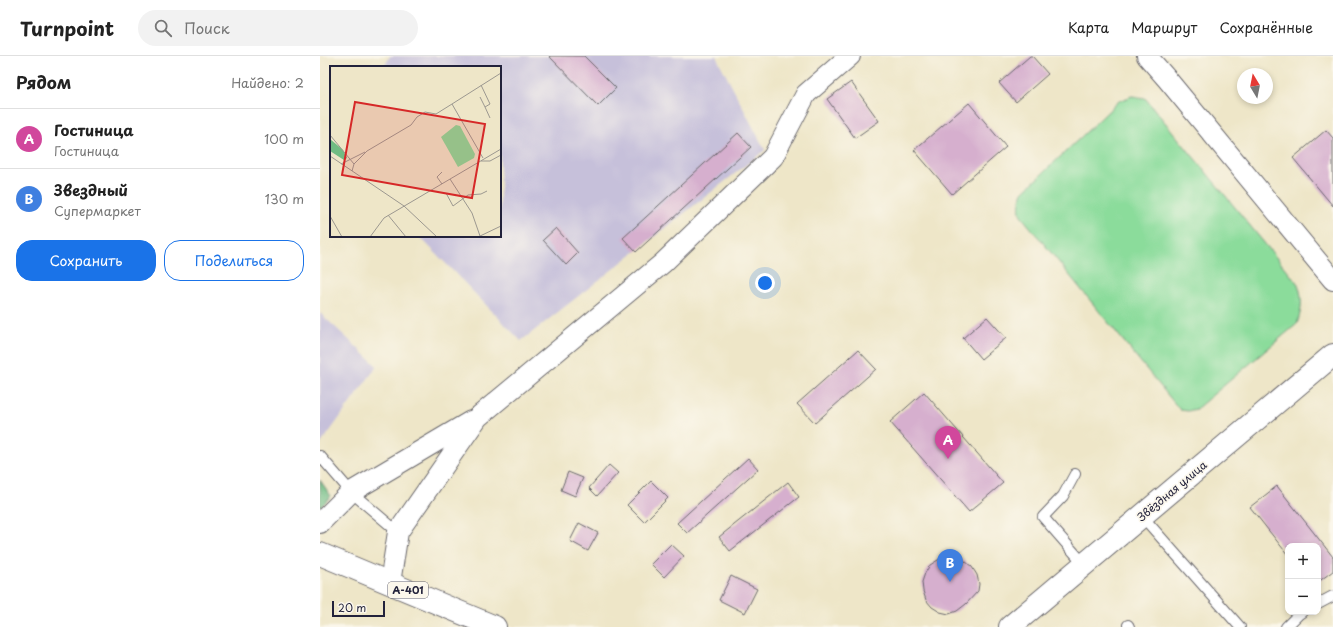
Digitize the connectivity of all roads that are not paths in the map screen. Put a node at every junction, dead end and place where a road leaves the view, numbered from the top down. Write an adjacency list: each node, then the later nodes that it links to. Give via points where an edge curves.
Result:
1 (850, 56): 5 (street, via 806,94 773,157 663,263)
2 (1146, 56): 3 (street)
3 (1333, 280)
4 (1333, 355): 9 (street, Звёздная улица)
5 (478, 417): 8 (street); 11 (street)
6 (320, 456): 8 (lane)
7 (1075, 474): 13 (lane, via 1063,496 1043,517)
8 (351, 492): 10 (street); 11 (lane)
9 (1142, 516): 13 (street, Звёздная улица); 20 (lane)
10 (320, 523)
11 (398, 532): 14 (street)
12 (320, 554): 14 (street, А-401)
13 (1084, 564): 19 (street, Звёздная улица)
14 (390, 583): 18 (street, А-401)
15 (1333, 596): 16 (lane)
16 (1321, 602)
17 (1298, 615): 21 (lane)
18 (496, 627)
19 (1010, 627)
20 (1240, 627)
21 (1286, 627)

